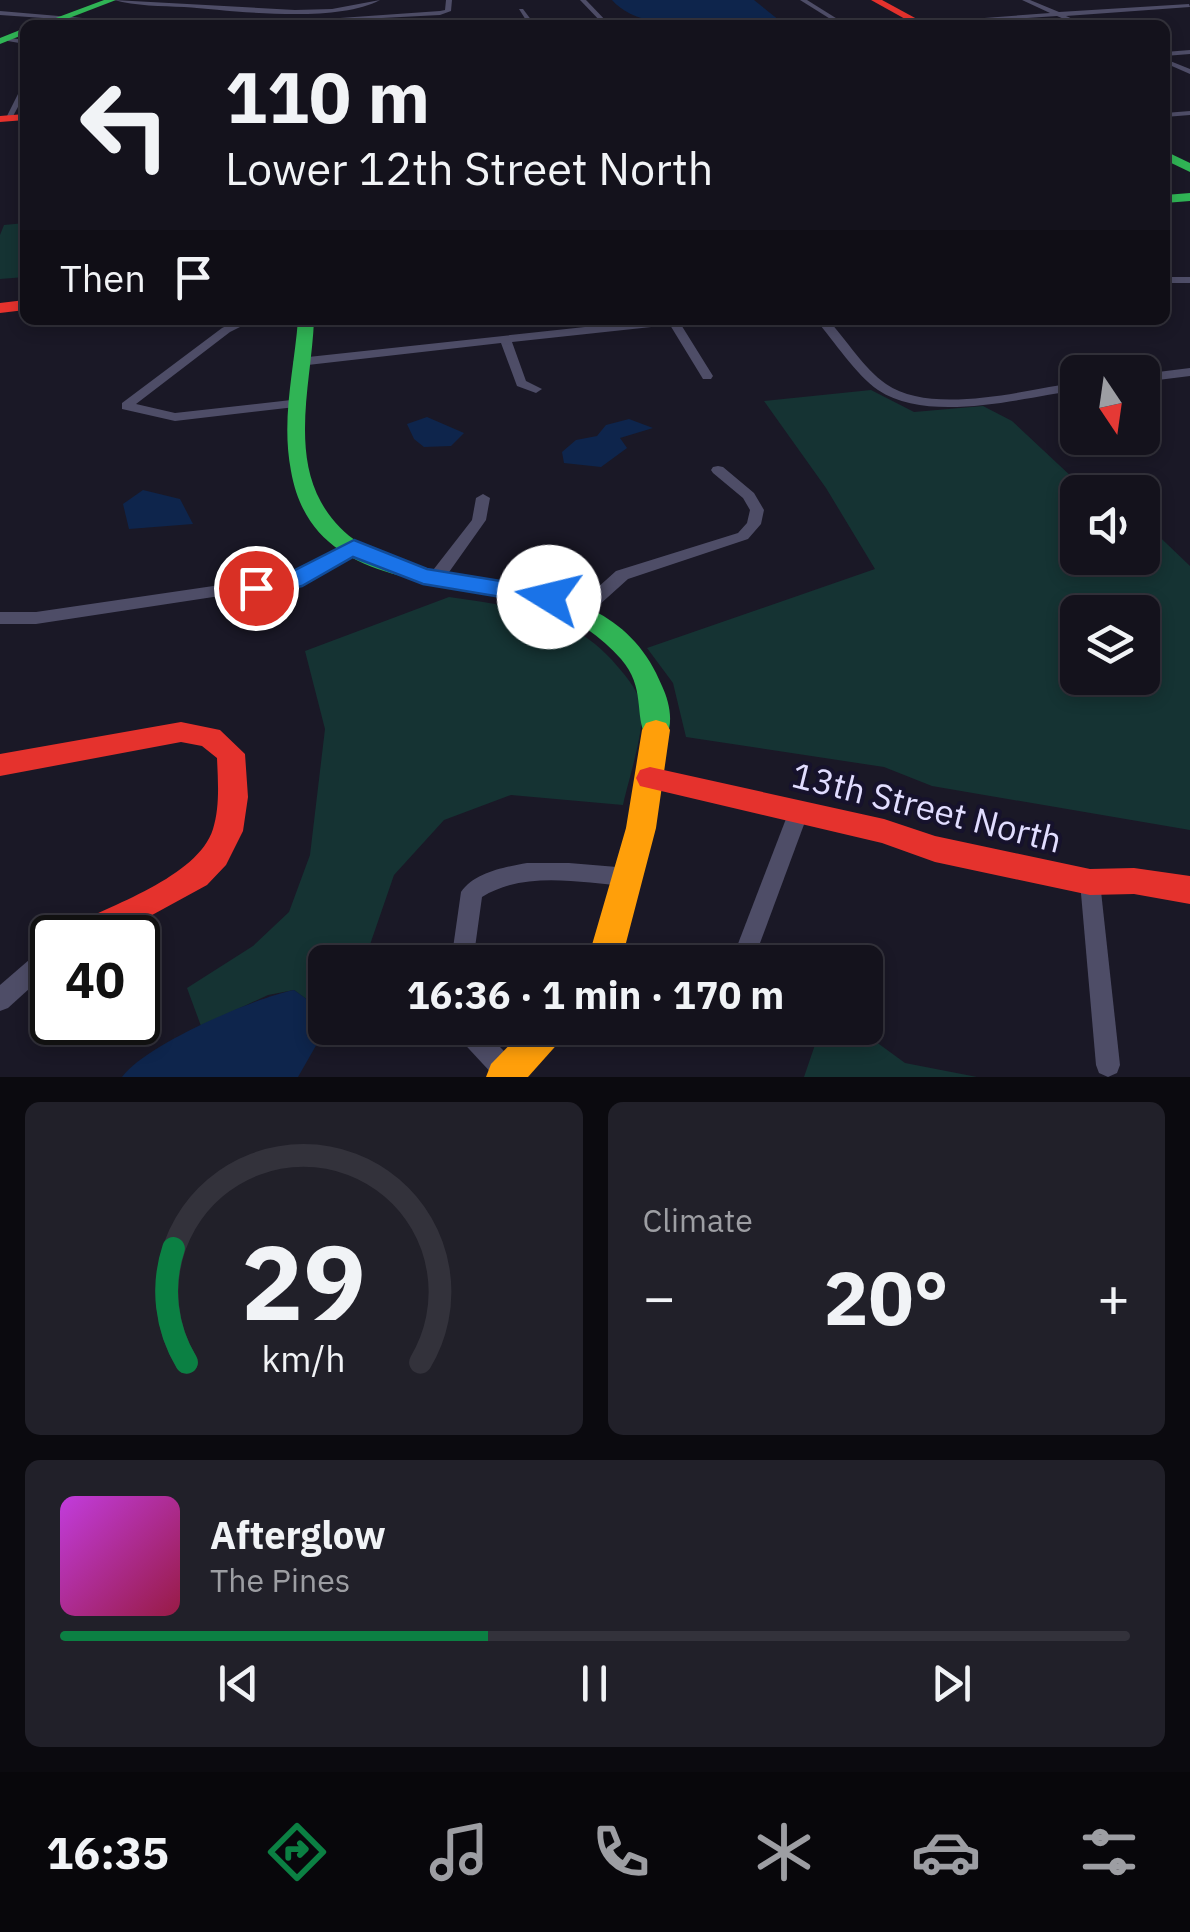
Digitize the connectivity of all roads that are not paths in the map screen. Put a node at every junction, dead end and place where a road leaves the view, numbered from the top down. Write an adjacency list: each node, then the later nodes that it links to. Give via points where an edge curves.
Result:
1 (114, 0): 11 (street); 16 (street)
2 (292, 0): 11 (street)
3 (376, 0): 11 (street)
4 (449, 0): 18 (street, via 448,11)
5 (582, 0): 20 (street)
6 (803, 0): 21 (street)
7 (876, 0): 22 (street)
8 (1025, 0): 14 (street)
9 (1174, 0): 10 (street)
10 (1190, 6): 14 (street)
11 (293, 10): 17 (street)
12 (521, 10): 19 (street)
13 (0, 14): 15 (street)
14 (1060, 14): 23 (street); 24 (street)
15 (39, 20)
16 (58, 20)
17 (294, 20)
18 (384, 20)
19 (528, 20)
20 (602, 20)
21 (836, 20)
22 (914, 20)
23 (977, 20)
24 (1073, 20)
25 (237, 325): 37 (street, via 126,406 175,417)
26 (305, 325): 31 (street)
27 (638, 325): 30 (street)
28 (675, 325): 33 (street)
29 (826, 325): 35 (street, via 896,396 937,402)
30 (506, 340): 31 (street); 36 (street, via 521,383)
31 (299, 362): 37 (street)
32 (1190, 372): 34 (street)
33 (707, 376)
34 (1160, 376)
35 (1060, 388)
36 (536, 389)
37 (300, 403): 40 (street, via 303,484 313,509)
38 (718, 470): 42 (street, via 750,496 754,524 742,536 622,575)
39 (483, 498): 41 (street, via 479,520)
40 (354, 547): 41 (street); 43 (street, via 294,580 256,588)
41 (436, 578): 42 (street, via 549,597)
42 (582, 611): 45 (street, via 605,624 655,698)
43 (0, 618)
44 (0, 765): 50 (street, via 181,732 210,737 231,754 235,778 226,845 200,872)
45 (650, 778): 46 (street, 13th Street North); 47 (street)
46 (799, 812): 48 (street, 13th Street North); 53 (street)
47 (630, 877): 51 (street, via 518,872 486,881 472,892); 52 (street)
48 (1090, 882): 49 (street, 13th Street North); 58 (street)
49 (1190, 890)
50 (121, 915)
51 (464, 945)
52 (611, 945)
53 (748, 945)
54 (30, 973): 55 (street)
55 (0, 1000)
56 (480, 1045): 59 (street)
57 (533, 1045): 59 (street)
58 (1108, 1066)
59 (506, 1075)

